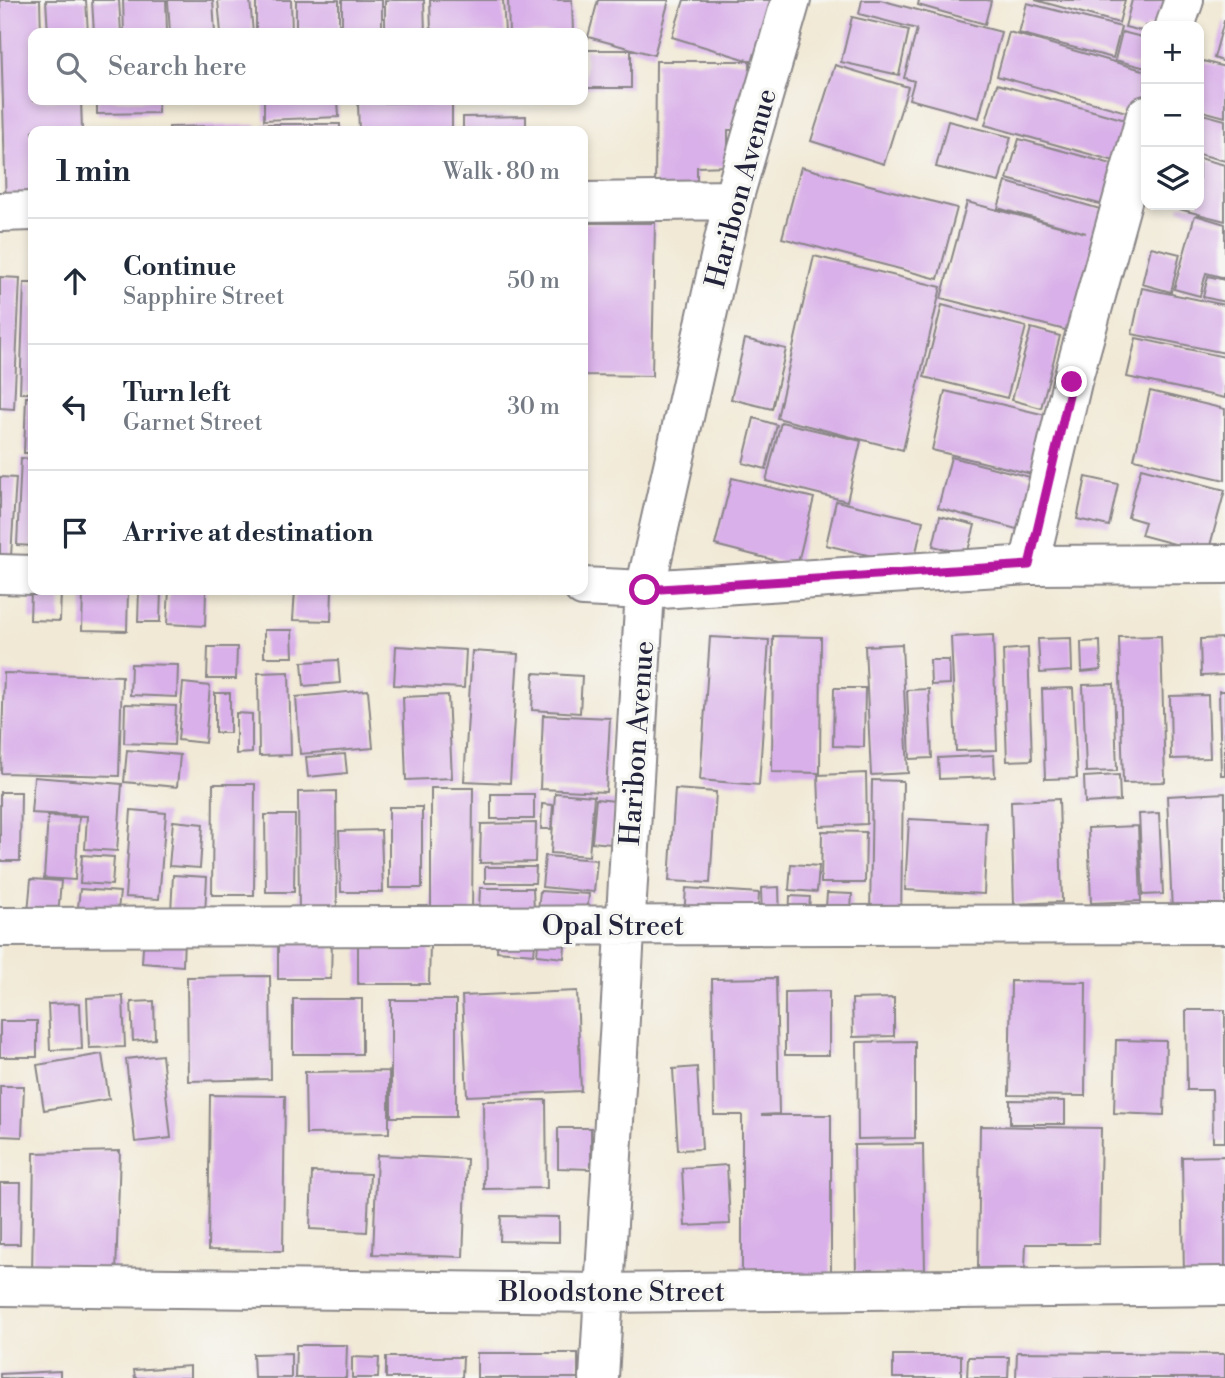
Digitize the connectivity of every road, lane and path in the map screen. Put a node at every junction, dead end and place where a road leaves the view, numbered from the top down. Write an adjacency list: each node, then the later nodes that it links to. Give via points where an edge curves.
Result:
1 (791, 0): 5 (street, Haribon Avenue)
2 (1184, 0): 3 (street)
3 (1177, 21)
4 (1141, 133): 10 (street, via 1072,382)
5 (733, 200): 6 (street); 14 (street, Haribon Avenue)
6 (588, 202)
7 (28, 211): 8 (street)
8 (0, 212)
9 (1225, 564): 10 (street)
10 (1029, 565): 14 (street)
11 (0, 575): 12 (street)
12 (28, 575)
13 (588, 587): 14 (street)
14 (645, 590): 16 (street, Haribon Avenue)
15 (1225, 924): 16 (street, Opal Street)
16 (624, 925): 17 (street, Opal Street); 20 (street, Haribon Avenue)
17 (0, 928)
18 (0, 1286): 20 (street, Bloodstone Street)
19 (1225, 1286): 20 (street, Bloodstone Street)
20 (601, 1293): 21 (street, Haribon Avenue)
21 (599, 1378)

